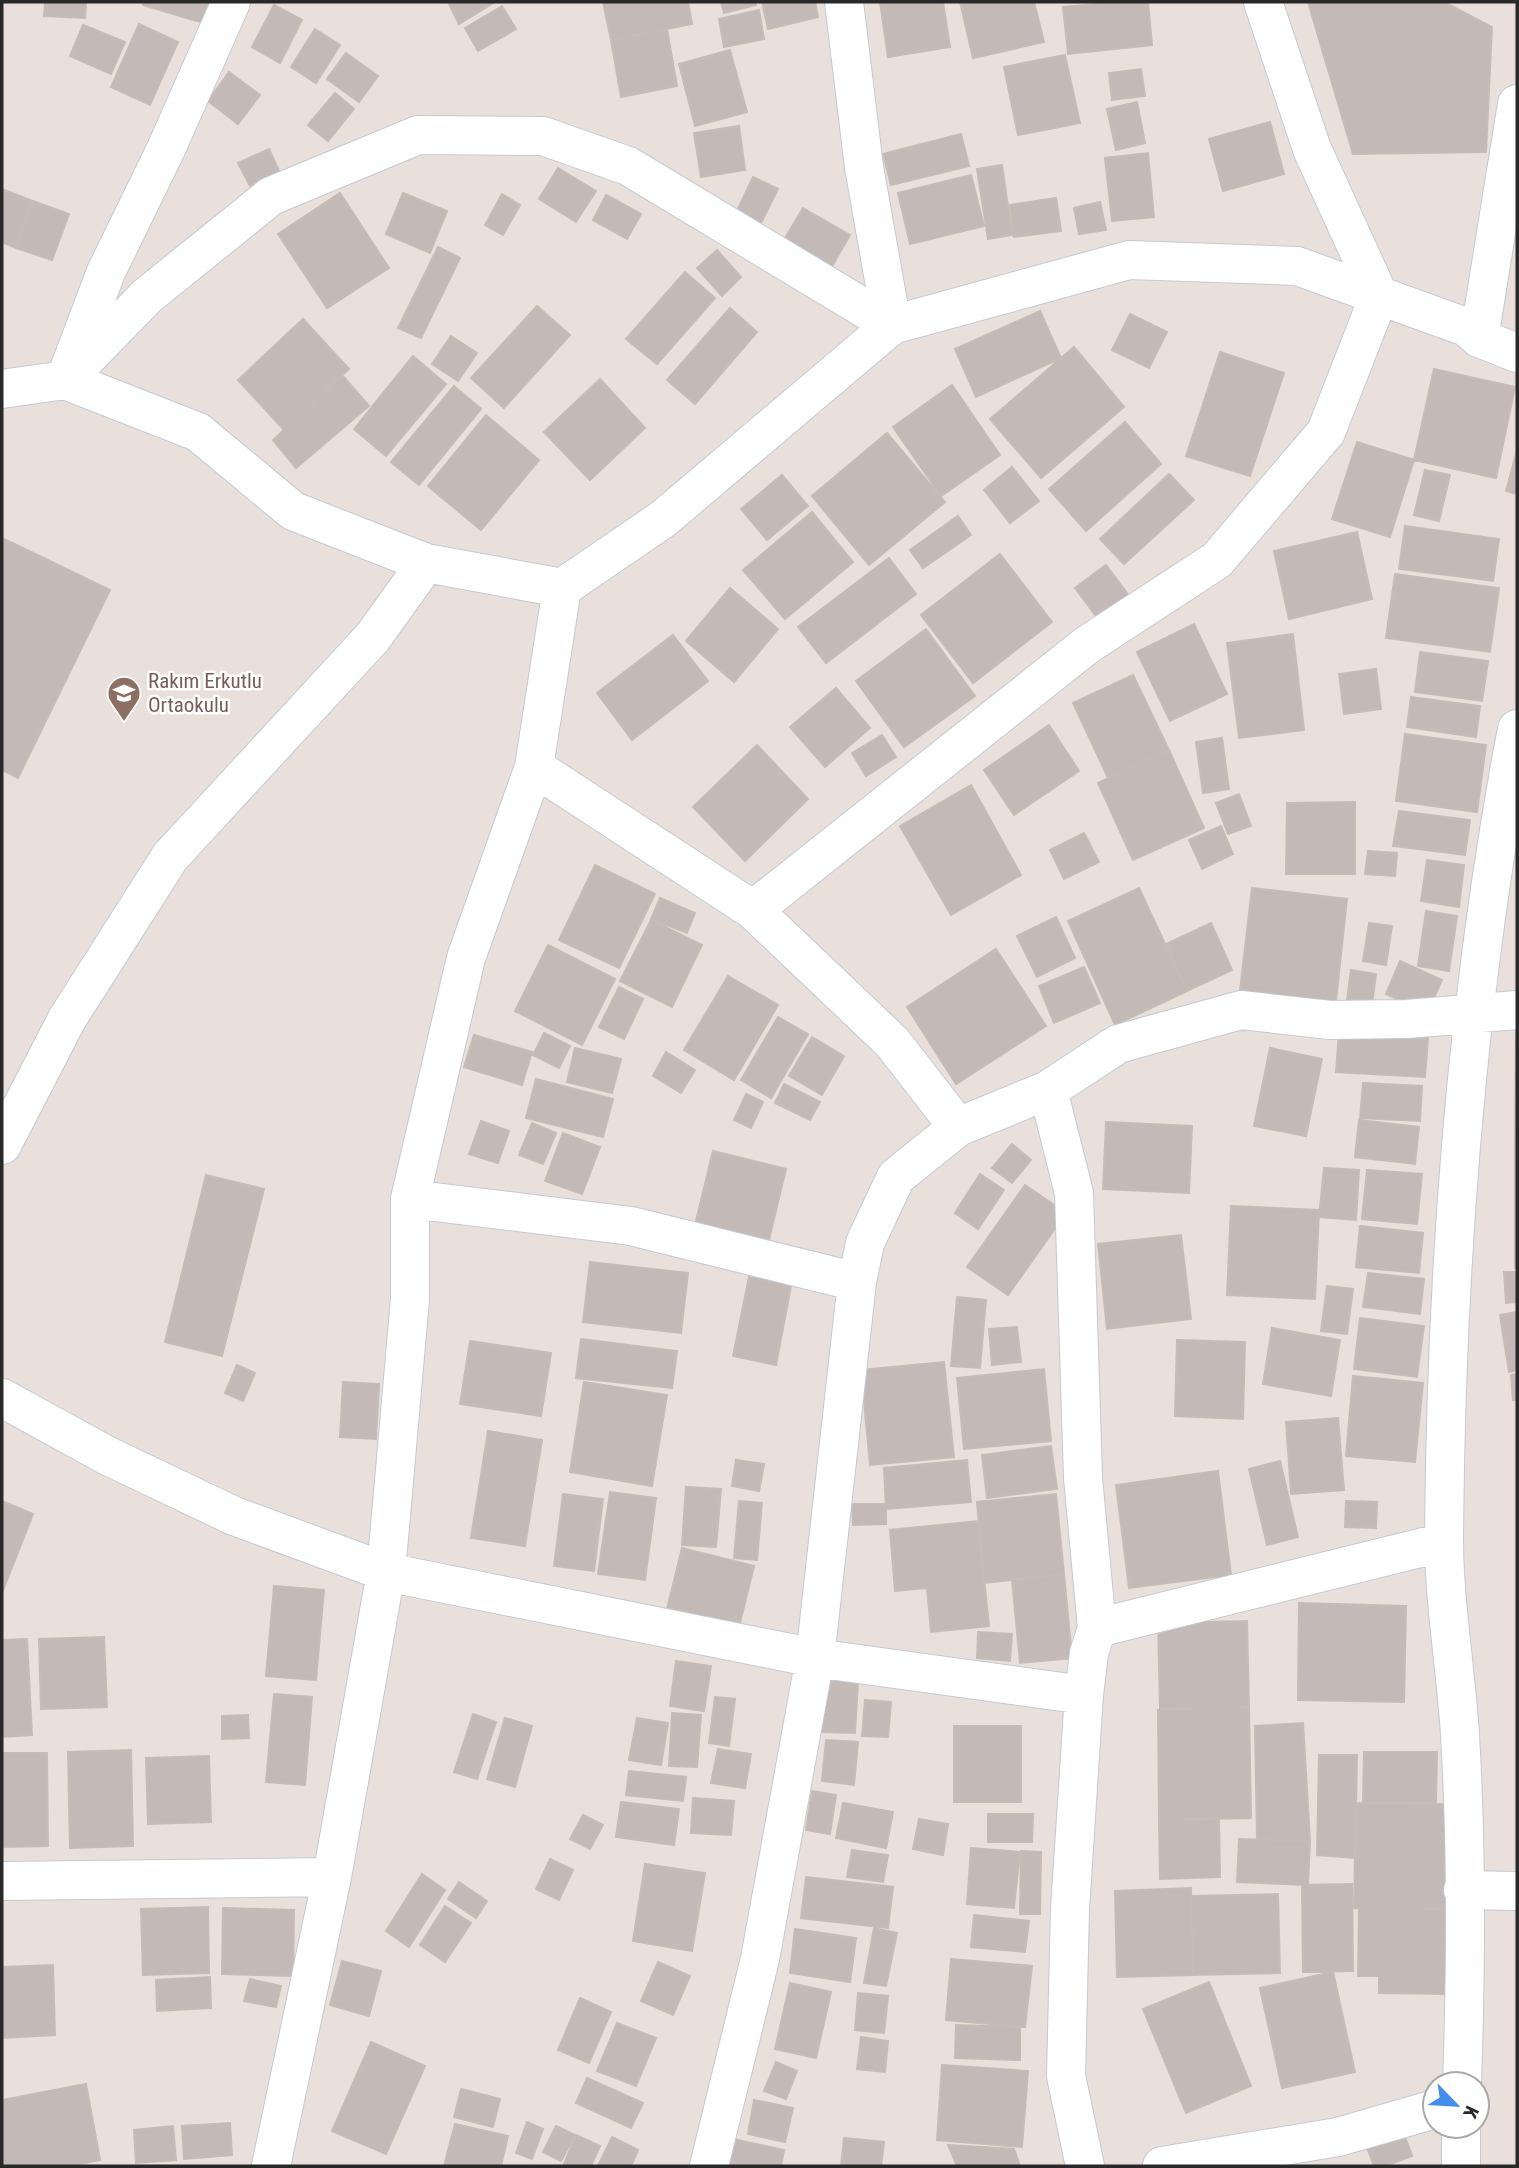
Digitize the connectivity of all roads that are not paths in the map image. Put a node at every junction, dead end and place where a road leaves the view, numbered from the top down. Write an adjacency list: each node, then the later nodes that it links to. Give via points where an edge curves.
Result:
1 (231, 2): 9 (street, via 106,272)
2 (844, 2): 6 (street, via 864,167)
3 (1264, 2): 5 (street, via 1312,149)
4 (1517, 104): 7 (street)
5 (1379, 296): 6 (street, via 1297,266 1129,260); 7 (street, via 1466,327); 15 (street, via 1326,432 1217,560 1087,645)
6 (892, 325): 9 (street, via 628,166 543,136 418,135 271,196 147,296); 12 (street, via 663,519)
7 (1479, 338): 8 (street)
8 (1517, 353)
9 (65, 380): 10 (street); 11 (street, via 198,432 293,511)
10 (2, 389)
11 (426, 563): 12 (street); 20 (street, via 373,637 170,858 66,1019)
12 (562, 588): 14 (street)
13 (1517, 729): 17 (street)
14 (534, 767): 15 (street); 21 (street, via 466,958)
15 (753, 910): 19 (street, via 892,1042)
16 (1517, 1010): 17 (street)
17 (1472, 1013): 18 (street, via 1329,1020 1241,1010 1118,1044); 24 (street, via 1451,1312)
18 (1048, 1090): 19 (street); 26 (street, via 1074,1193 1083,1478)
19 (958, 1127): 22 (street, via 896,1177 865,1243)
20 (2, 1145)
21 (410, 1199): 22 (street, via 631,1226); 25 (street, via 410,1299)
22 (856, 1282): 27 (street)
23 (2, 1398): 25 (street, via 233,1516)
24 (1444, 1542): 26 (street); 31 (street, via 1460,1737)
25 (386, 1572): 27 (street); 29 (street)
26 (1097, 1628): 28 (street, via 1088,1653)
27 (816, 1658): 28 (street); 37 (street, via 760,1959)
28 (1084, 1695): 38 (street, via 1070,1909 1066,2076)
29 (332, 1877): 30 (street); 36 (street)
30 (2, 1881)
31 (1463, 1890): 32 (street); 33 (street)
32 (1517, 1891)
33 (1462, 2070)
34 (1421, 2113): 39 (street, via 1338,2137)
35 (1461, 2140): 40 (street)
36 (271, 2166)
37 (709, 2166)
38 (1086, 2166)
39 (1162, 2166)
40 (1461, 2166)

